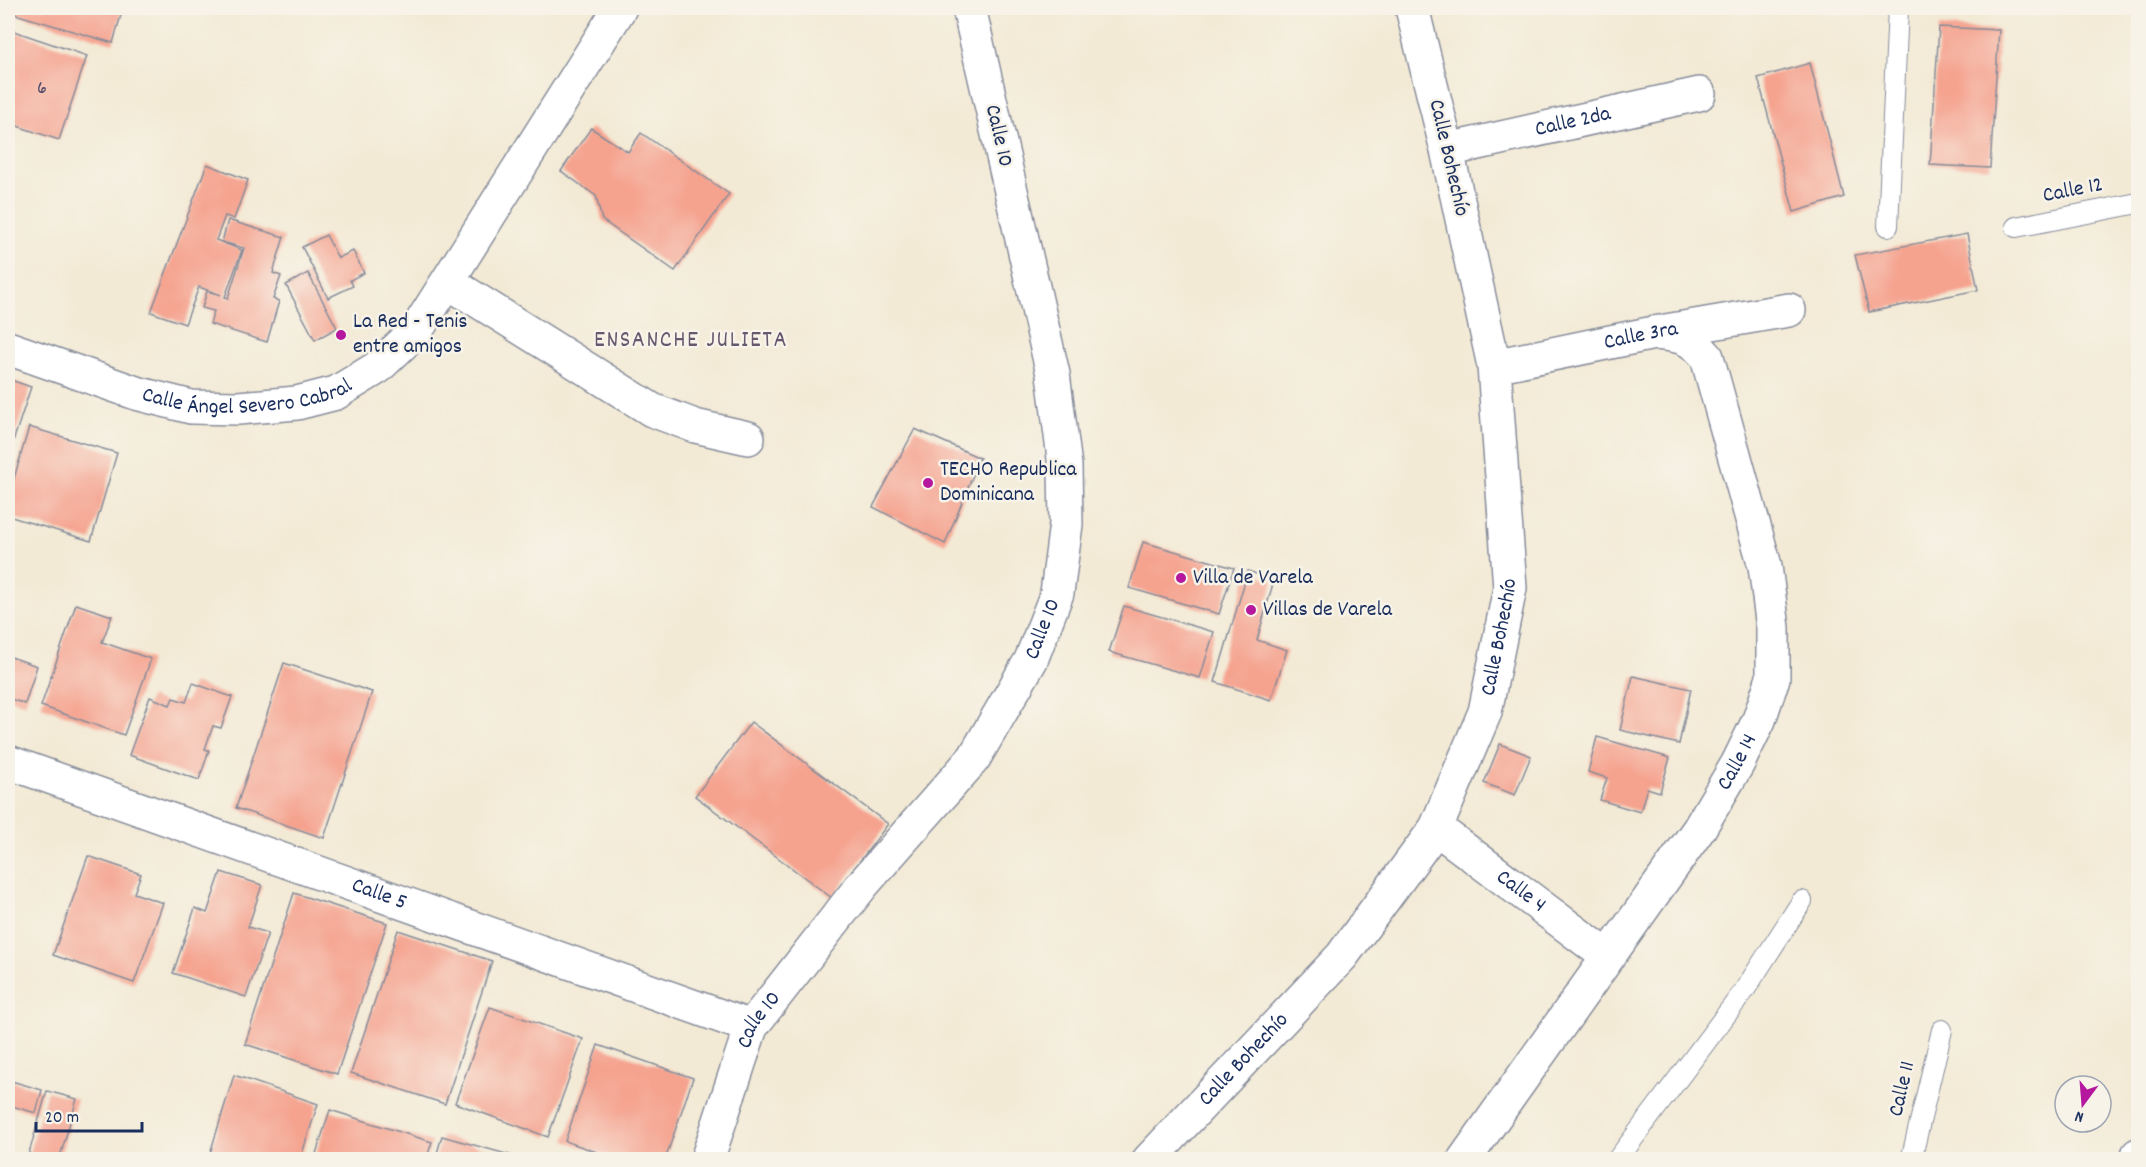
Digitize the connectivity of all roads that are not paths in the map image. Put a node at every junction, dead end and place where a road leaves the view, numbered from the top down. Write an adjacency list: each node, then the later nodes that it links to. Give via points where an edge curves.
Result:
1 (620, 8): 10 (street, Calle Ángel Severo Cabral)
2 (969, 8): 20 (street, Calle 10, via 1053,374 1065,466 1066,524 1057,593 1031,660 974,758 863,884)
3 (1412, 8): 6 (street, Calle Bohechío)
4 (1898, 8): 8 (lane)
5 (1699, 94): 6 (street, Calle 2da)
6 (1447, 150): 14 (street, Calle Bohechío)
7 (2139, 203): 9 (lane, Calle 12)
8 (1887, 226)
9 (2016, 227)
10 (448, 282): 13 (street, Calle Ángel Severo Cabral, via 416,331 377,368 336,393 297,403 191,407 136,393); 15 (street, via 652,410 695,426)
11 (1789, 310): 12 (street, Calle 3ra)
12 (1654, 333): 14 (street, Calle 3ra); 19 (street, Calle 14, via 1680,336 1697,344 1707,357 1765,566 1773,628 1773,678 1759,720 1738,763 1699,829)
13 (8, 348)
14 (1494, 366): 17 (street, Calle Bohechío, via 1510,588 1485,712)
15 (748, 438)
16 (8, 762): 20 (street, Calle 5)
17 (1436, 828): 19 (street, Calle 4); 24 (street, Calle Bohechío, via 1342,956)
18 (1802, 901): 26 (lane, via 1744,991)
19 (1607, 956): 25 (street, Calle 14)
20 (751, 1028): 23 (street, Calle 10)
21 (1942, 1030): 27 (lane, Calle 11)
22 (2139, 1155): 28 (street)
23 (707, 1160)
24 (1149, 1160)
25 (1464, 1160)
26 (1617, 1160)
27 (1911, 1160)
28 (2138, 1160)

